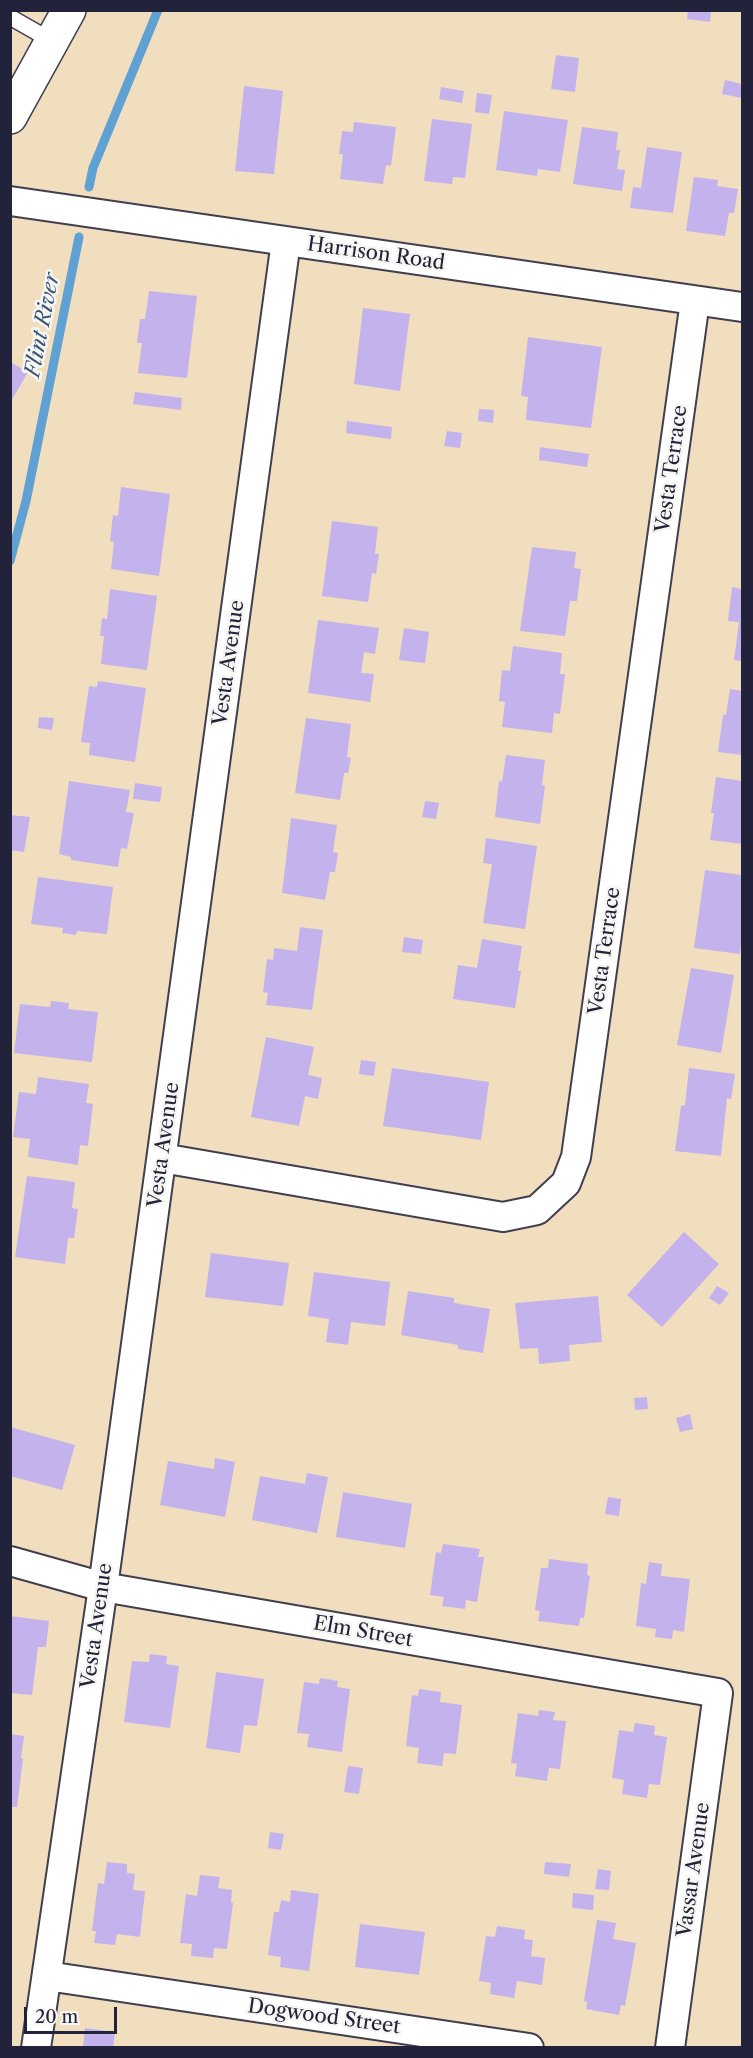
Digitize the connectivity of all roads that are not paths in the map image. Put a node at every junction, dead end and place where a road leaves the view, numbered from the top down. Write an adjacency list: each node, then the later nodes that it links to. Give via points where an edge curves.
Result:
1 (69, 10): 3 (street)
2 (10, 16): 3 (lane)
3 (52, 41): 4 (street)
4 (12, 111)
5 (10, 201): 6 (street, Harrison Road)
6 (286, 241): 7 (street, Harrison Road); 9 (street, Vesta Avenue)
7 (695, 301): 8 (street, Harrison Road); 9 (street, Vesta Terrace, via 576,1157 566,1184 537,1210 503,1217)
8 (742, 307)
9 (162, 1158): 11 (street, Vesta Avenue)
10 (10, 1561): 11 (street, Elm Street)
11 (103, 1587): 12 (street, Elm Street); 13 (street, Vesta Avenue)
12 (718, 1693): 16 (street, Vassar Avenue)
13 (47, 1976): 14 (street, Vesta Avenue); 15 (street, Dogwood Street)
14 (36, 2048)
15 (529, 2048)
16 (670, 2048)

